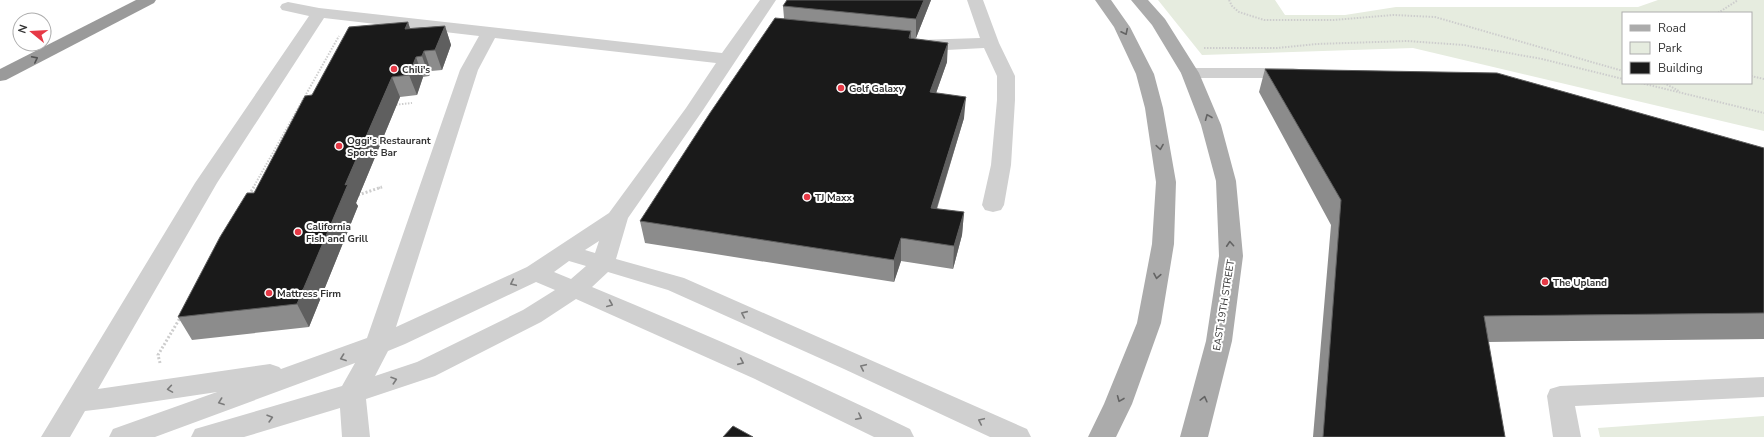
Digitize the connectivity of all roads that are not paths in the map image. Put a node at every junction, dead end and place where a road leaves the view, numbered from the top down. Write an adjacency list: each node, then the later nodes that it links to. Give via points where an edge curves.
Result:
1 (148, 0): 16 (highway, one-way to 1)
2 (768, 0): 8 (lane)
3 (975, 0): 11 (lane)
4 (1103, 0): 34 (main road, one-way to 34, via 1122,27 1145,74 1154,108 1166,182 1163,244 1149,324 1118,404)
5 (1139, 0): 14 (main road, EAST 19TH STREET, via 1159,23)
6 (288, 7): 7 (lane)
7 (319, 13): 10 (lane); 27 (lane, via 206,183)
8 (749, 28): 9 (lane); 13 (lane)
9 (770, 30)
10 (490, 32): 13 (lane); 23 (lane, via 468,70)
11 (990, 43): 12 (lane, via 928,46); 17 (lane, via 1006,76 1001,165)
12 (905, 44)
13 (727, 59): 18 (lane)
14 (1190, 73): 15 (lane); 35 (main road, EAST 19TH STREET, one-way to 14, via 1219,341 1231,256 1226,182 1211,125)
15 (1314, 73)
16 (0, 76)
17 (993, 205)
18 (617, 218): 19 (lane); 20 (lane)
19 (566, 252): 20 (lane); 21 (lane)
20 (603, 263): 22 (lane); 33 (lane, one-way to 20, via 676,284)
21 (535, 273): 22 (lane); 23 (lane, one-way to 23)
22 (575, 289): 26 (lane, one-way to 22, via 426,369 532,316); 32 (lane, one-way to 32, via 823,398)
23 (378, 345): 24 (lane, one-way to 24); 26 (lane)
24 (319, 366): 27 (lane, one-way to 27); 29 (lane, one-way to 29)
25 (1764, 387): 36 (lane, via 1560,396)
26 (352, 393): 30 (lane, one-way to 26); 31 (lane)
27 (76, 401): 28 (lane)
28 (55, 437)
29 (123, 437)
30 (205, 437)
31 (356, 437)
32 (900, 437)
33 (1017, 437)
34 (1102, 437)
35 (1194, 437)
36 (1567, 437)

